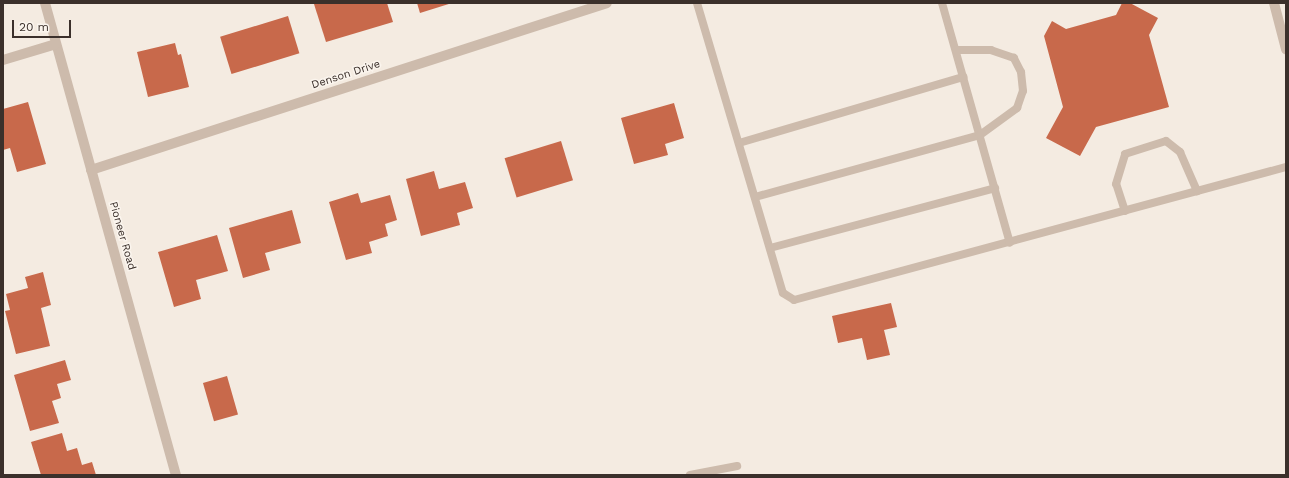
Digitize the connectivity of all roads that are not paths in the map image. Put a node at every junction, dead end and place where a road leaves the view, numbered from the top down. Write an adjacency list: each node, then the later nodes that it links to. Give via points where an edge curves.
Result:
1 (45, 3): 6 (street, Pioneer Road)
2 (607, 3): 14 (street, Denson Drive)
3 (697, 3): 12 (lane)
4 (942, 3): 8 (lane)
5 (1274, 3): 7 (street)
6 (56, 44): 9 (street); 14 (street, Pioneer Road)
7 (1286, 49)
8 (956, 50): 10 (lane); 11 (lane, via 992,50 1014,58 1022,72 1023,91 1017,108)
9 (3, 60)
10 (964, 77): 11 (lane); 12 (lane)
11 (980, 135): 15 (lane); 17 (lane)
12 (739, 143): 17 (lane)
13 (1286, 167): 16 (lane)
14 (92, 170): 22 (street, Pioneer Road)
15 (995, 188): 19 (lane); 20 (lane)
16 (1197, 191): 18 (lane); 18 (lane, via 1180,152 1166,141 1125,154 1116,184)
17 (755, 197): 20 (lane)
18 (1125, 211): 19 (lane)
19 (1010, 243): 20 (lane, via 802,300 794,300 783,293)
20 (770, 248)
21 (736, 466): 23 (lane)
22 (176, 475)
23 (690, 475)

